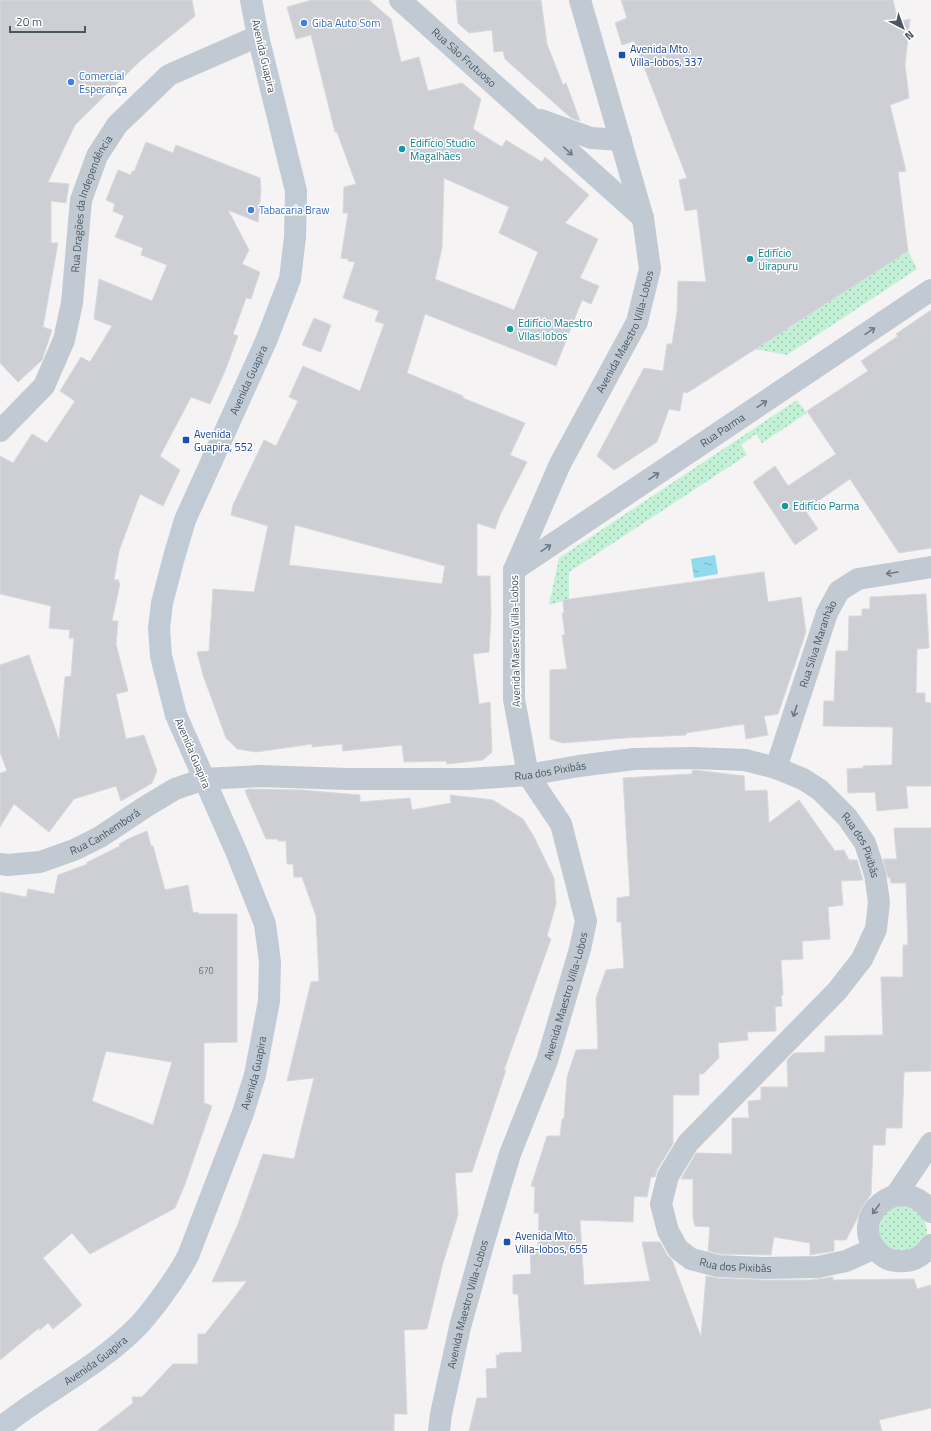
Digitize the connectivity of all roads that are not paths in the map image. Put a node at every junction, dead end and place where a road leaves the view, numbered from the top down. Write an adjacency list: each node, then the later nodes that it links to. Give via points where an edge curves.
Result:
1 (251, 0): 4 (main road, Avenida Guapira)
2 (400, 0): 5 (street, Rua São Frutuoso)
3 (580, 0): 6 (street, Avenida Maestro Villa-Lobos)
4 (258, 36): 9 (street, Rua Dragões da Independência, via 169,75 117,125 97,156 81,200 72,303 64,340 44,386); 14 (main road, Avenida Guapira, via 296,191 295,237 290,279 266,341 185,520 162,603 159,628 160,656 176,715)
5 (528, 116): 6 (street, Rua São Frutuoso, via 591,138); 7 (street, Rua São Frutuoso, one-way to 7)
6 (621, 140): 7 (street, Avenida Maestro Villa-Lobos)
7 (643, 218): 11 (street, Avenida Maestro Villa-Lobos, via 650,269 637,322 560,464)
8 (931, 290): 11 (street, Rua Parma, one-way to 8)
9 (0, 432)
10 (931, 567): 12 (street, Rua Silva Maranhão, one-way to 12, via 858,579 838,591 827,613)
11 (514, 570): 13 (street, Avenida Maestro Villa-Lobos, via 514,699)
12 (776, 768): 13 (street, Rua dos Pixibás, via 746,760 634,759); 19 (street, Rua dos Pixibás, via 803,779 820,790 847,817 866,843 875,874 879,902 876,929 862,959 837,991 688,1143 668,1176 661,1204 668,1231 678,1249 691,1259 718,1266 818,1267 846,1261)
13 (528, 775): 14 (street, Rua dos Pixibás, via 461,779 260,776); 22 (street, Avenida Maestro Villa-Lobos, via 561,824 586,921 547,1061 510,1154 484,1241 460,1327)
14 (204, 779): 15 (street, Rua Canhemborá, via 176,789 100,837 74,850 40,862); 21 (main road, Avenida Guapira, via 265,924 270,962 269,1001 255,1075 188,1256 177,1276 139,1325 123,1340)
15 (0, 864)
16 (931, 1143): 17 (street)
17 (896, 1196): 18 (street, via 917,1198 926,1204); 19 (street, one-way to 19, via 885,1199 876,1206 871,1216 868,1227)
18 (931, 1212)
19 (875, 1248): 20 (street, via 883,1256 894,1261 904,1262)
20 (926, 1254)
21 (0, 1428)
22 (439, 1431)

